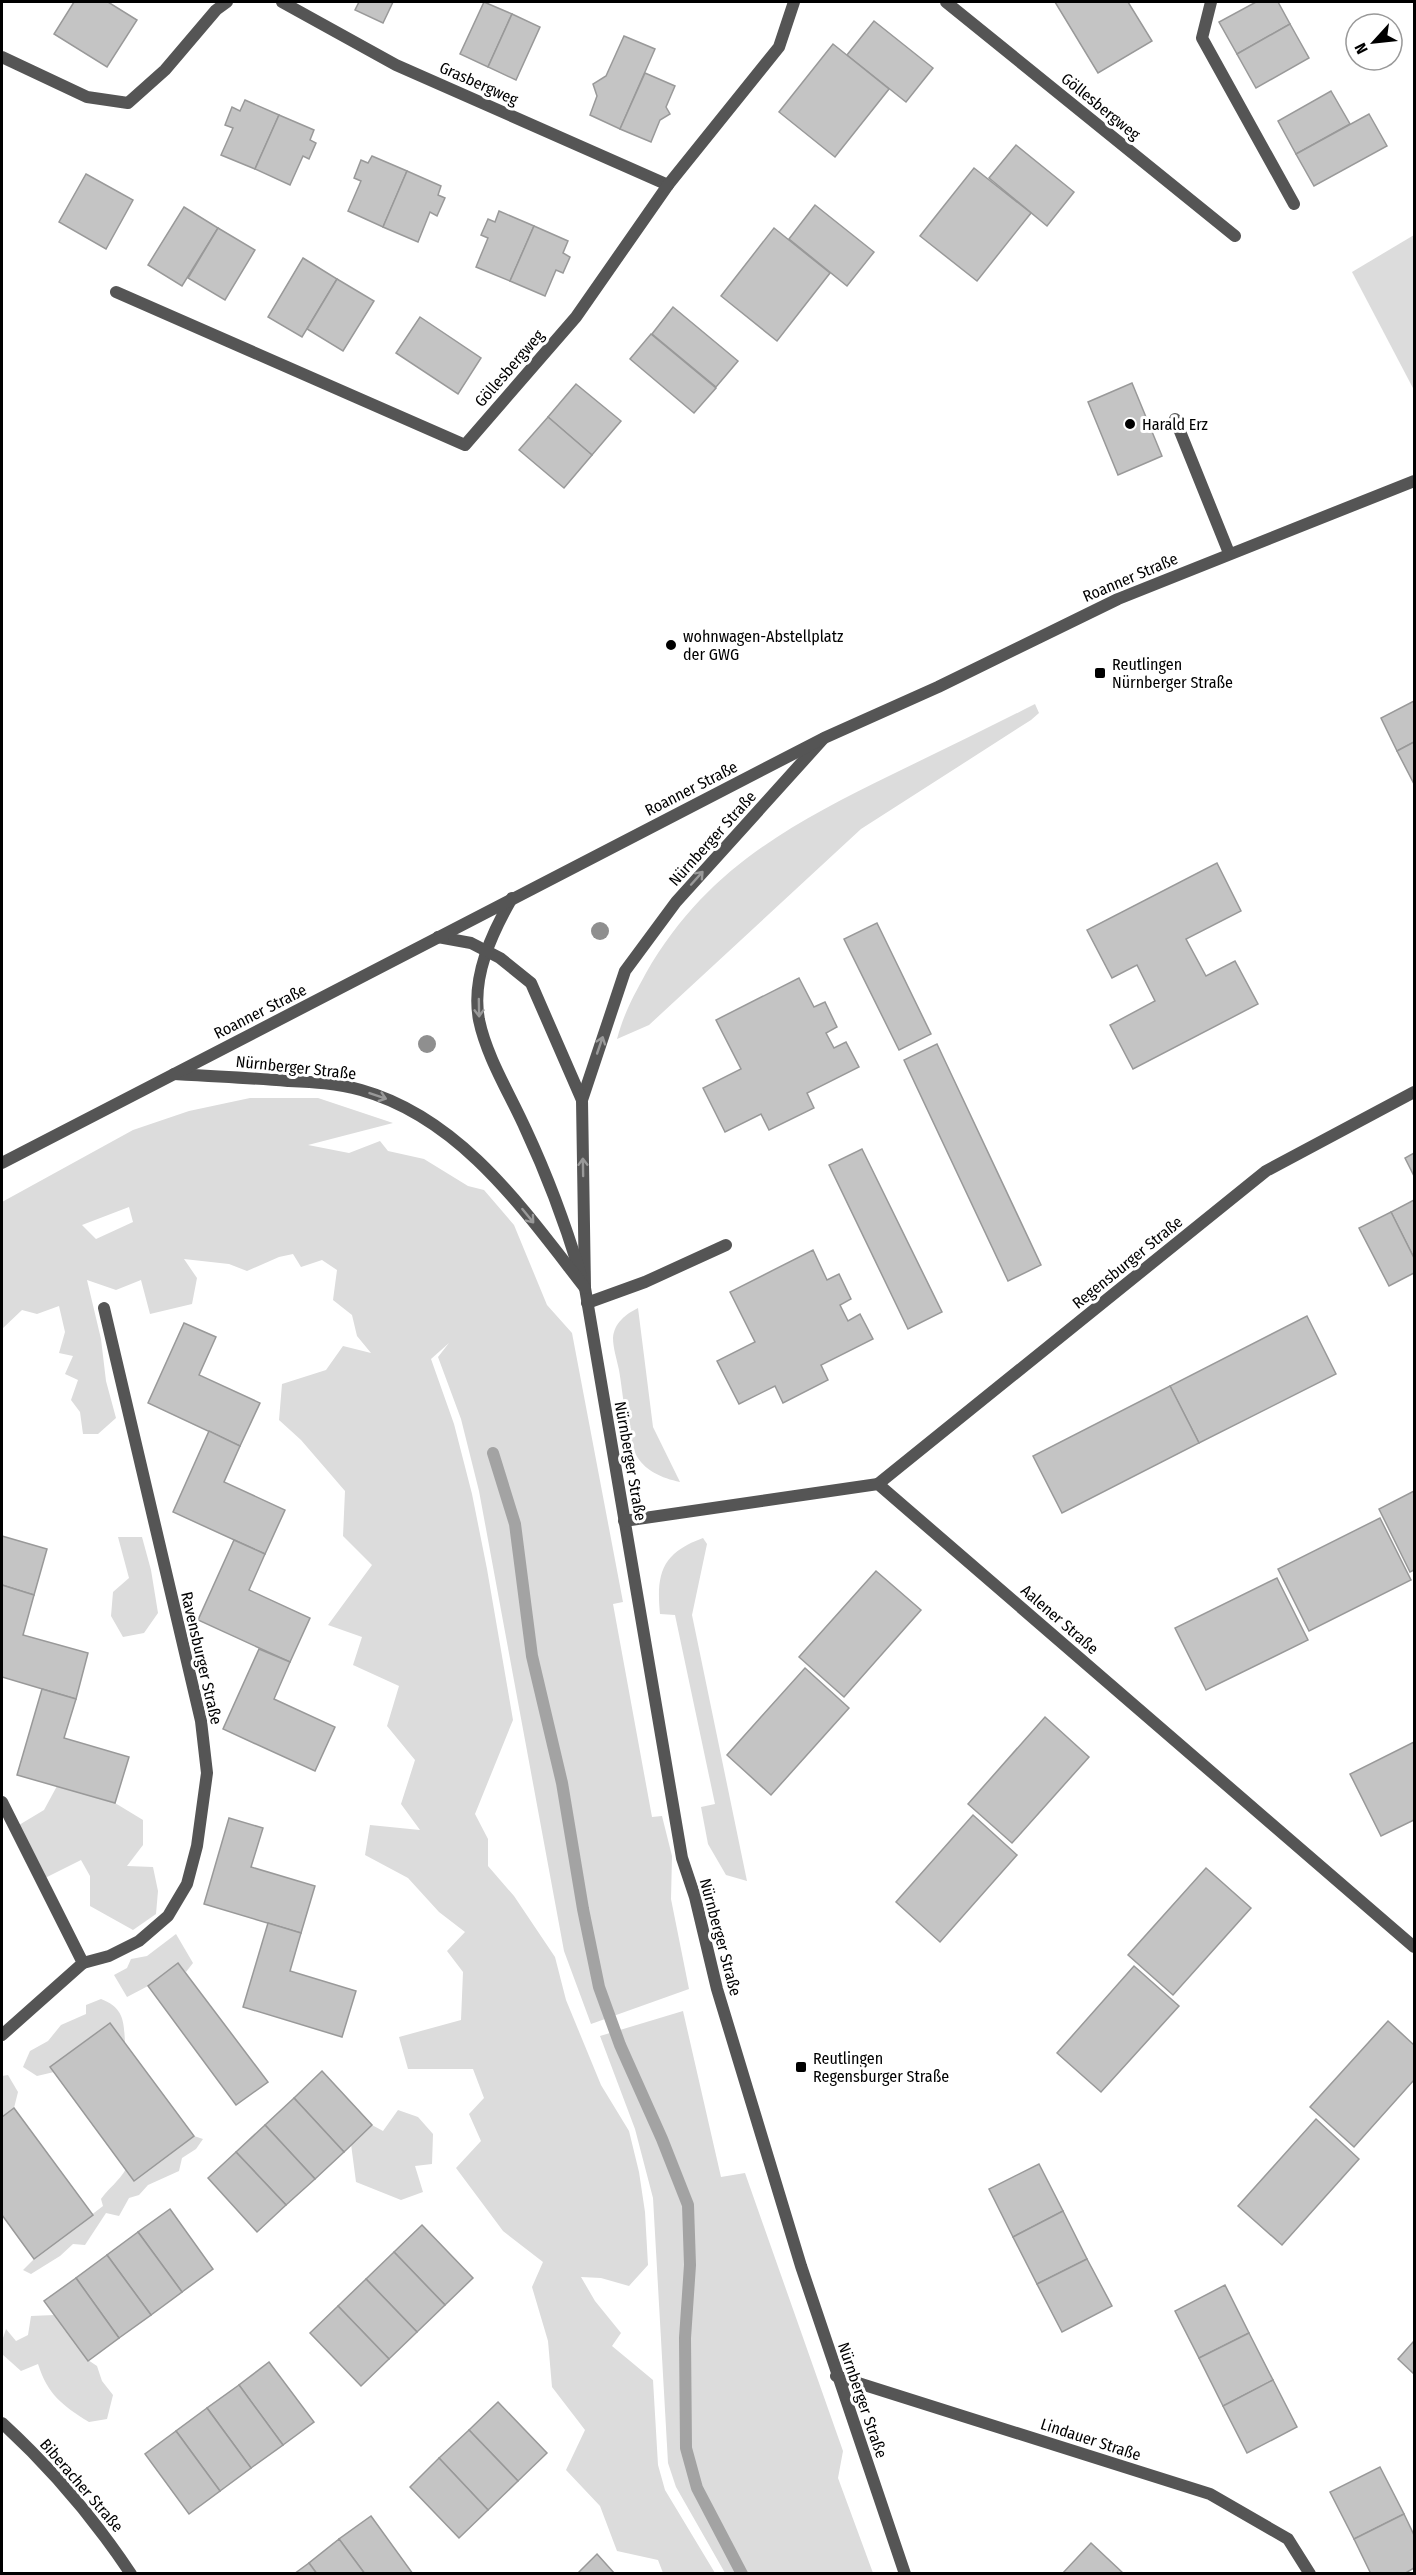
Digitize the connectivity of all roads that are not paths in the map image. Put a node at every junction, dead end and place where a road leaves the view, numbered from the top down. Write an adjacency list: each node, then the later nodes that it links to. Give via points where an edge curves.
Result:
1 (227, 2): 6 (street, via 165,70 128,103 87,97)
2 (282, 2): 7 (street, Grasbergweg, via 396,64)
3 (794, 2): 7 (street, Göllesbergweg, via 779,47)
4 (946, 2): 9 (street, Göllesbergweg)
5 (1211, 2): 8 (street, via 1202,38)
6 (2, 57)
7 (668, 184): 10 (street, Göllesbergweg, via 576,317 465,445)
8 (1294, 204)
9 (1235, 237)
10 (116, 292)
11 (1175, 419): 13 (street)
12 (1414, 481): 13 (street, Roanner Straße)
13 (1229, 553): 14 (street, Roanner Straße, via 1118,599)
14 (824, 738): 15 (street, Roanner Straße); 20 (street, Nürnberger Straße, one-way to 14, via 625,971 676,902)
15 (512, 898): 16 (street, Roanner Straße); 17 (street, Nürnberger Straße)
16 (438, 937): 17 (street, Nürnberger Straße); 18 (street, Roanner Straße)
17 (486, 950): 20 (street, Nürnberger Straße, via 531,983); 23 (street, Nürnberger Straße, one-way to 23, via 478,992 479,1018 489,1050 550,1187)
18 (174, 1074): 21 (street, Roanner Straße); 23 (street, Nürnberger Straße, one-way to 23, via 321,1083 359,1089 393,1101 430,1121 491,1173)
19 (1414, 1092): 26 (street, Regensburger Straße, via 1266,1171)
20 (582, 1100): 23 (street, Nürnberger Straße, one-way to 20)
21 (2, 1163)
22 (726, 1245): 24 (street)
23 (585, 1288): 24 (street, Nürnberger Straße)
24 (587, 1303): 27 (street, Nürnberger Straße)
25 (104, 1308): 30 (street, Ravensburger Straße, via 201,1720 207,1773 195,1855 187,1884 168,1916 139,1941)
26 (878, 1484): 27 (street); 29 (street, Aalener Straße)
27 (624, 1521): 32 (street, Nürnberger Straße, via 682,1858 717,1989)
28 (2, 1802): 30 (street)
29 (1414, 1947)
30 (83, 1963): 31 (street, Ravensburger Straße)
31 (2, 2035)
32 (836, 2376): 35 (street, Nürnberger Straße); 36 (street, Lindauer Straße, via 1210,2494 1288,2539)
33 (2, 2423): 34 (street, Biberacher Straße, via 70,2491)
34 (131, 2574)
35 (905, 2574)
36 (1310, 2574)

